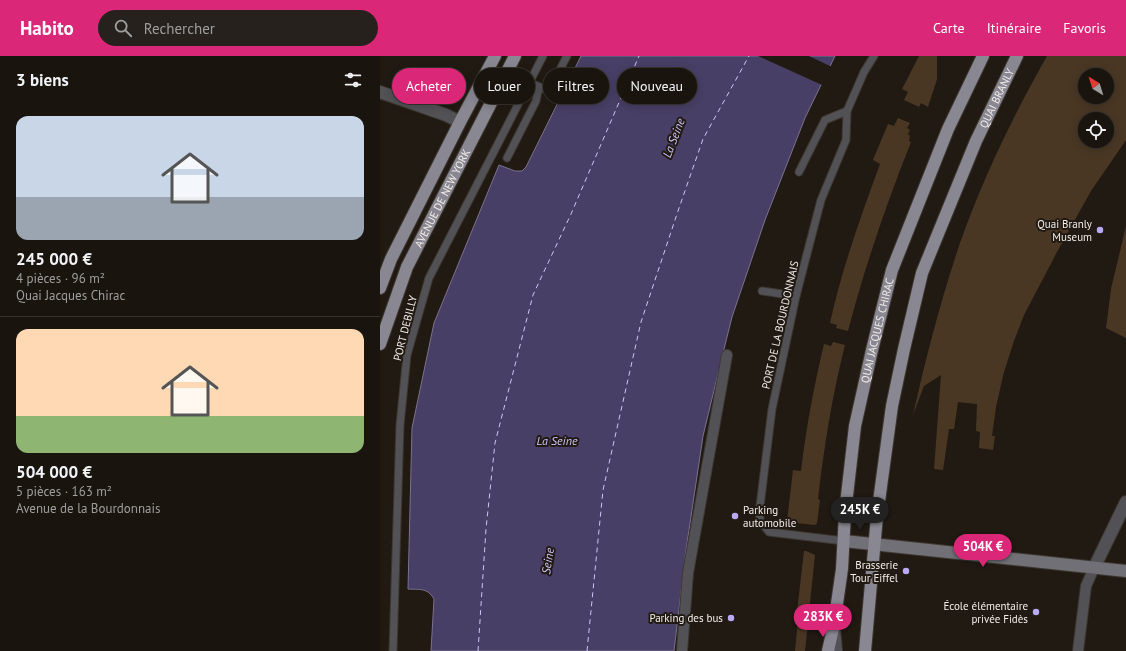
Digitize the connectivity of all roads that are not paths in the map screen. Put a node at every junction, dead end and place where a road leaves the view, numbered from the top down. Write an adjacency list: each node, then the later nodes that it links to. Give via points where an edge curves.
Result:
1 (495, 56): 14 (main road, AVENUE DE NEW YORK)
2 (515, 56): 20 (main road, AVENUE DE NEW YORK, via 407,267)
3 (543, 56): 8 (lane, PORT DEBILLY)
4 (567, 56): 10 (lane, via 549,91)
5 (874, 56): 13 (lane, PORT DE LA BOURDONNAIS)
6 (983, 56): 23 (main road, QUAI JACQUES CHIRAC, via 948,129 892,270 855,426)
7 (1018, 56): 24 (main road, QUAI BRANLY, via 976,141 922,273 892,406)
8 (535, 73)
9 (535, 85): 10 (lane)
10 (539, 87): 15 (lane, via 536,101)
11 (380, 92): 14 (street)
12 (519, 104): 28 (lane, PORT DEBILLY, via 429,278 407,355 400,425)
13 (847, 111): 16 (lane, via 825,120); 19 (lane, PORT DE LA BOURDONNAIS, via 846,140 821,200)
14 (460, 122): 17 (main road, AVENUE DE NEW YORK, via 391,259)
15 (508, 158)
16 (799, 172)
17 (380, 288)
18 (762, 291): 19 (lane)
19 (796, 296): 23 (lane, PORT DE LA BOURDONNAIS, via 772,409 759,514 761,522 769,532)
20 (380, 344)
21 (726, 355): 29 (street, via 688,573)
22 (1126, 502): 25 (street)
23 (844, 541): 24 (main road); 27 (main road, QUAI JACQUES CHIRAC)
24 (874, 544): 25 (main road); 32 (main road)
25 (1094, 568): 26 (main road); 33 (street, via 1086,586)
26 (1126, 571)
27 (834, 624): 30 (main road, QUAI JACQUES CHIRAC); 31 (street, QUAI JACQUES CHIRAC)
28 (393, 651)
29 (682, 651)
30 (828, 651)
31 (836, 651)
32 (865, 651)
33 (1078, 651)

